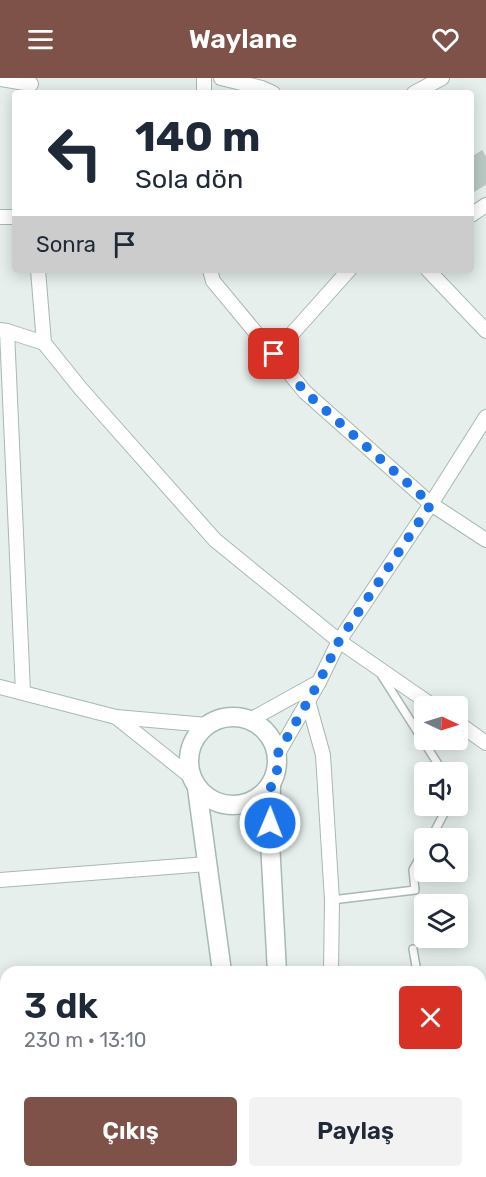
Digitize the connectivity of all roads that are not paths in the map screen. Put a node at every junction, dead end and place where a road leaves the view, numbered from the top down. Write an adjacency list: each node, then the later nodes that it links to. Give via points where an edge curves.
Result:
1 (221, 78): 5 (street)
2 (442, 78): 6 (street)
3 (0, 79): 4 (street)
4 (32, 83)
5 (266, 90)
6 (420, 90)
7 (38, 273): 13 (street)
8 (211, 273): 14 (street, via 213,281)
9 (346, 273): 14 (street)
10 (431, 273): 12 (street)
11 (3, 330): 13 (street); 22 (street)
12 (486, 331)
13 (44, 343): 18 (street, via 215,540)
14 (274, 354): 16 (street, via 305,392)
15 (486, 417): 16 (street)
16 (431, 504): 17 (street); 18 (street)
17 (486, 540)
18 (339, 641): 19 (street); 20 (street)
19 (378, 669): 23 (street); 31 (lane)
20 (319, 682): 24 (street); 26 (street)
21 (0, 687): 22 (street)
22 (23, 692): 25 (street)
23 (418, 696)
24 (308, 701): 30 (street); 37 (street, via 323,755)
25 (116, 717): 27 (street); 32 (street)
26 (250, 720): 27 (street, via 236,716); 30 (street, via 263,728)
27 (207, 725): 32 (street, via 190,747 188,762)
28 (468, 730): 29 (street)
29 (486, 742)
30 (277, 755): 33 (street, via 277,771)
31 (437, 762)
32 (194, 782): 33 (street, via 214,801 234,806 248,803); 34 (street)
33 (271, 785): 40 (street)
34 (207, 864): 35 (street); 39 (street)
35 (0, 880)
36 (415, 882): 37 (lane, via 415,890)
37 (332, 900): 41 (street)
38 (413, 949): 42 (lane)
39 (221, 966)
40 (277, 966)
41 (331, 966)
42 (416, 966)

